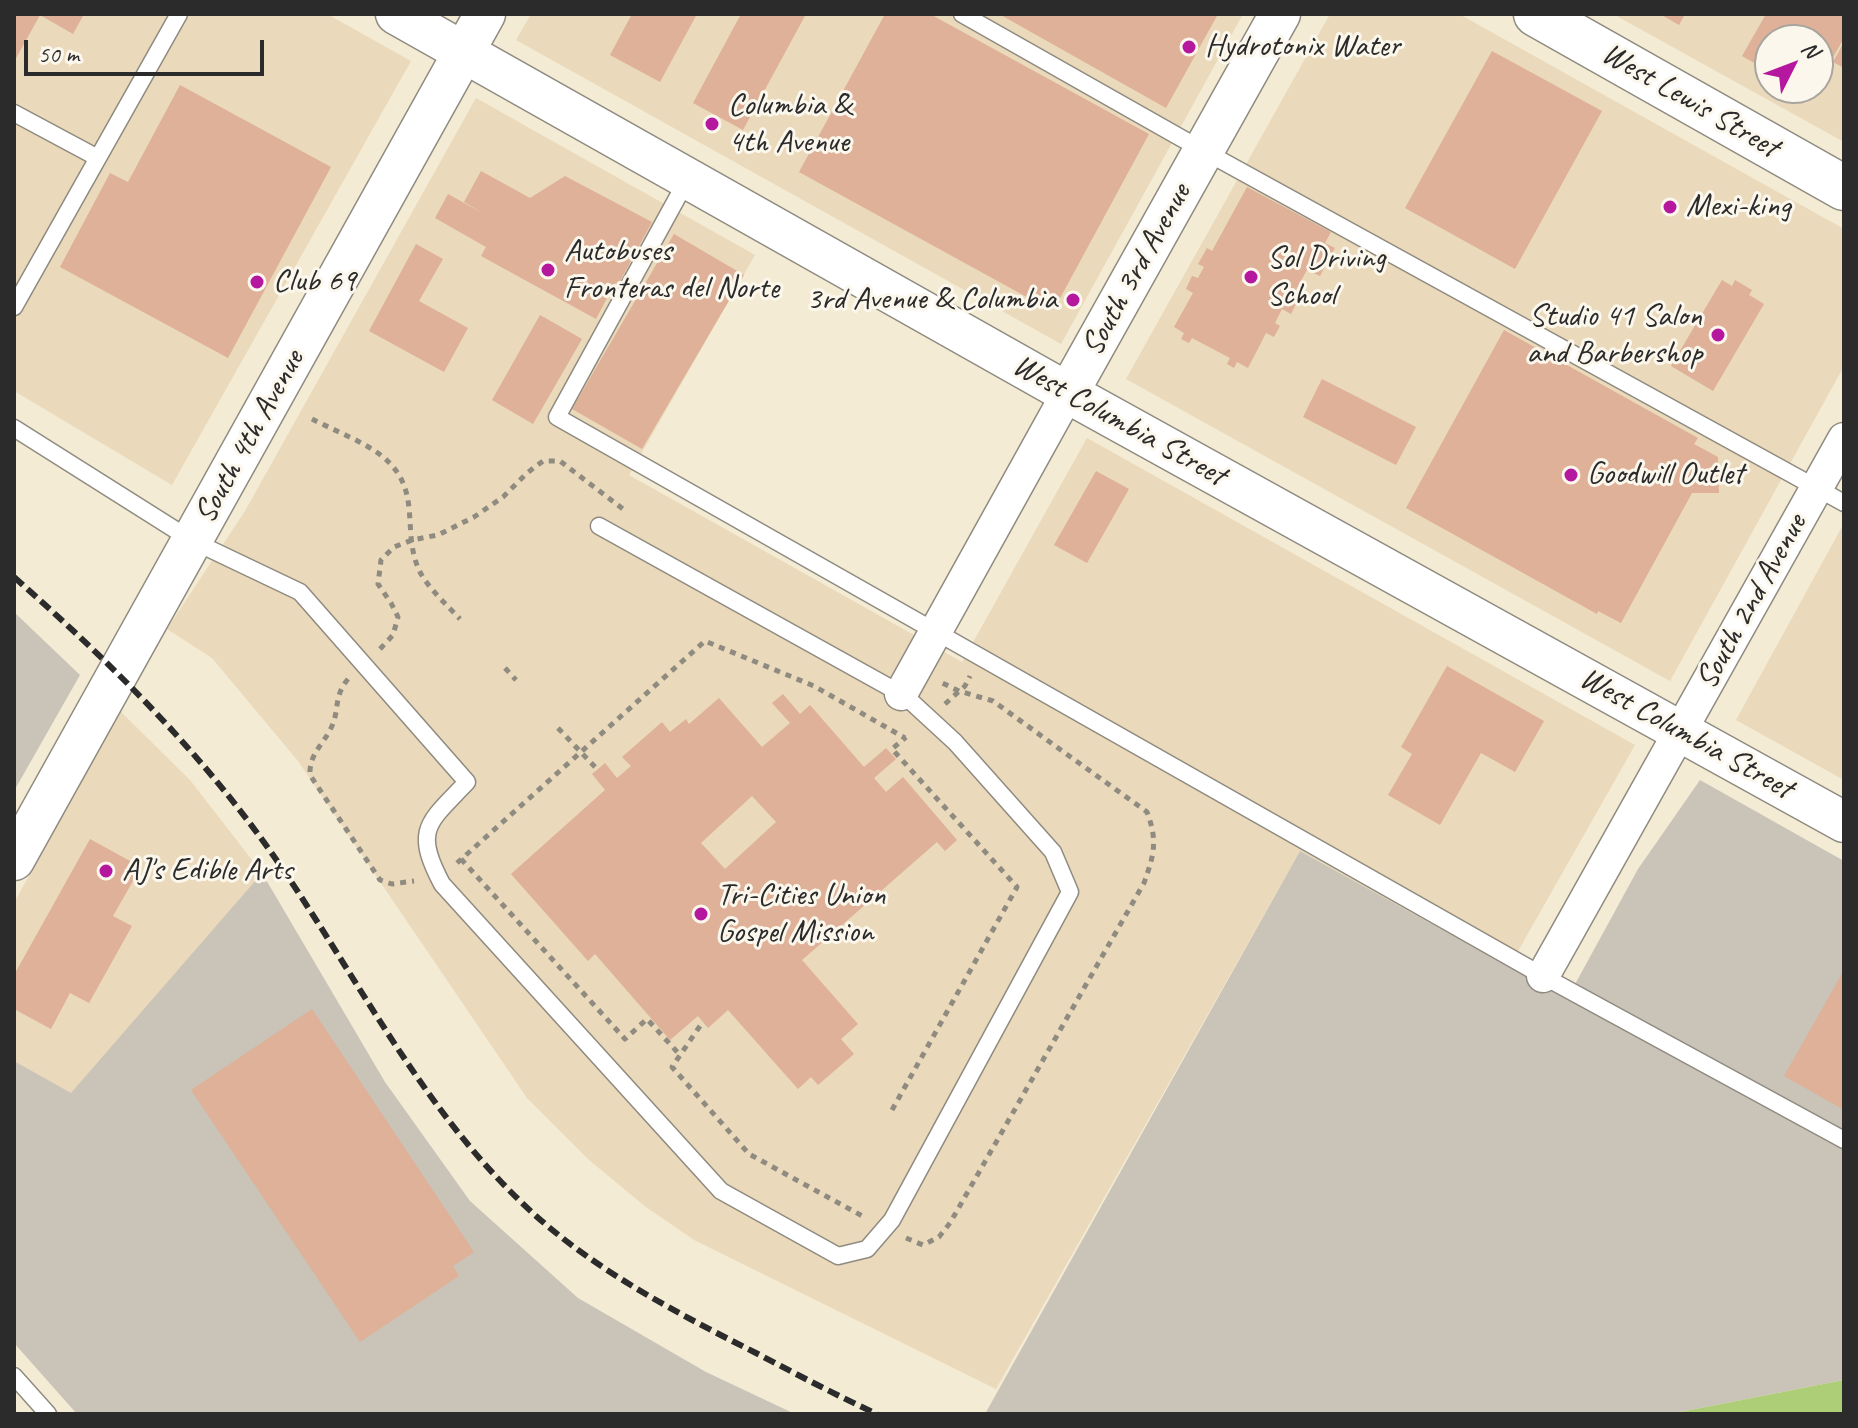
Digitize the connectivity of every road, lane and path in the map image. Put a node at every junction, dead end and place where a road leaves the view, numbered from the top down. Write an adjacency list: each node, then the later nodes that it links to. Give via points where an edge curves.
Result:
1 (179, 14): 10 (lane)
2 (396, 14): 7 (street, West Columbia Street)
3 (485, 14): 7 (street, South 4th Avenue)
4 (962, 14): 9 (lane)
5 (1280, 14): 9 (street, South 3rd Avenue)
6 (1536, 14): 12 (main road, West Lewis Street)
7 (463, 52): 11 (street, West Columbia Street); 20 (street, South 4th Avenue)
8 (14, 113): 10 (lane)
9 (1204, 151): 14 (street, South 3rd Avenue); 18 (lane)
10 (98, 158): 13 (lane)
11 (688, 178): 14 (street, West Columbia Street); 22 (lane, via 557,417)
12 (1844, 188)
13 (14, 307)
14 (1068, 393): 22 (street, South 3rd Avenue); 29 (street, West Columbia Street)
15 (312, 419): 21 (path, via 382,456 395,469 409,495 420,571)
16 (14, 428): 20 (lane)
17 (1844, 439): 18 (street, South 2nd Avenue)
18 (1830, 496): 29 (street, South 2nd Avenue)
19 (599, 526): 26 (lane)
20 (193, 541): 26 (lane, via 300,592 467,782 436,815 426,836 428,856 442,884 721,1191 838,1256 867,1249 892,1220 1070,892 1053,852 955,742); 35 (street, South 4th Avenue)
21 (460, 619)
22 (935, 632): 26 (street, South 3rd Avenue); 38 (lane)
23 (505, 668): 25 (path)
24 (348, 678): 37 (path, via 338,691 333,726 309,762 310,775 380,880)
25 (516, 680)
26 (901, 694)
27 (558, 728): 31 (path)
28 (916, 728): 30 (path)
29 (1680, 731): 33 (street, West Columbia Street); 38 (street, South 2nd Avenue)
30 (905, 738): 31 (path, via 814,686 705,641); 41 (path, via 892,749 1017,887)
31 (581, 752): 32 (path); 34 (path)
32 (595, 767)
33 (1844, 822)
34 (461, 859): 36 (path); 40 (path, via 625,1039 647,1019)
35 (14, 860)
36 (454, 866)
37 (414, 881)
38 (1543, 976): 42 (lane)
39 (700, 1026): 40 (path)
40 (680, 1055): 43 (path, via 672,1067 749,1154)
41 (892, 1110)
42 (1844, 1140)
43 (868, 1219)
44 (14, 1376): 45 (lane)
45 (48, 1414)

